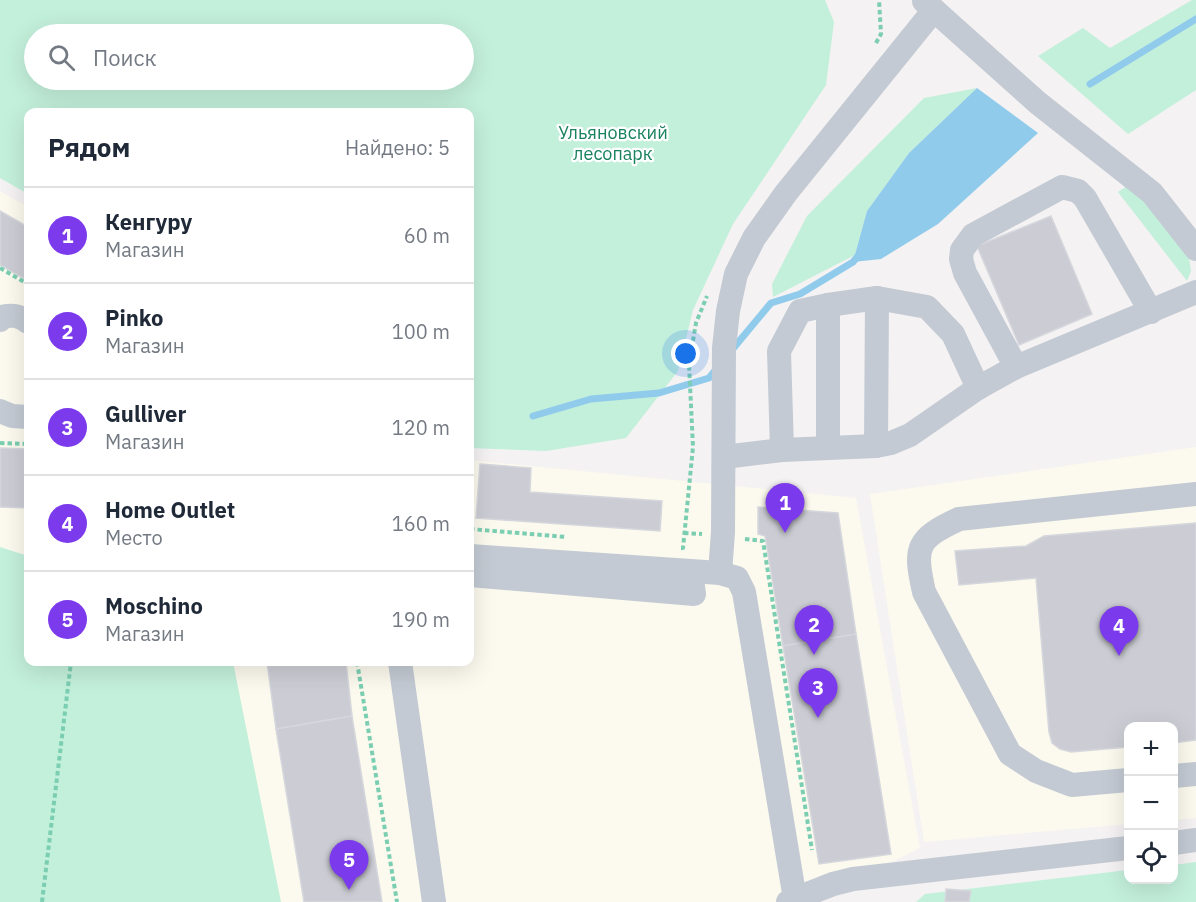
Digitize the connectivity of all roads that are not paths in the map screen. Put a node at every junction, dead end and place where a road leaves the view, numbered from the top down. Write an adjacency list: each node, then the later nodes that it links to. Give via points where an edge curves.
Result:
1 (929, 5): 2 (street, via 1038,102 1152,193); 16 (street, via 786,193 754,238 736,273 724,348)
2 (1196, 249)
3 (1196, 291): 6 (street)
4 (877, 298): 5 (street); 10 (street, via 927,307 953,334); 13 (street)
5 (828, 305): 14 (street); 15 (street, via 800,311 779,351)
6 (1151, 312): 9 (street); 9 (street, via 1085,198 1062,187 973,235 962,250 964,273)
7 (24, 319): 8 (street, via 10,315)
8 (0, 320)
9 (1016, 367): 10 (street)
10 (978, 388): 13 (street, via 910,435)
11 (0, 411): 12 (street)
12 (24, 417)
13 (876, 446): 14 (street)
14 (828, 447): 15 (street)
15 (782, 450): 16 (street)
16 (724, 457): 19 (street)
17 (1196, 494): 23 (street, via 958,519 935,530 921,544 918,566 924,592 1010,754 1036,771 1072,785)
18 (478, 566): 19 (street, via 642,579 691,572)
19 (720, 573): 27 (street, via 737,578 744,592)
20 (401, 666): 28 (street)
21 (1196, 774): 22 (street)
22 (1178, 776)
23 (1124, 780)
24 (1196, 840): 25 (street)
25 (1178, 842)
26 (1124, 848): 27 (street, via 853,879)
27 (792, 901)
28 (434, 902)

